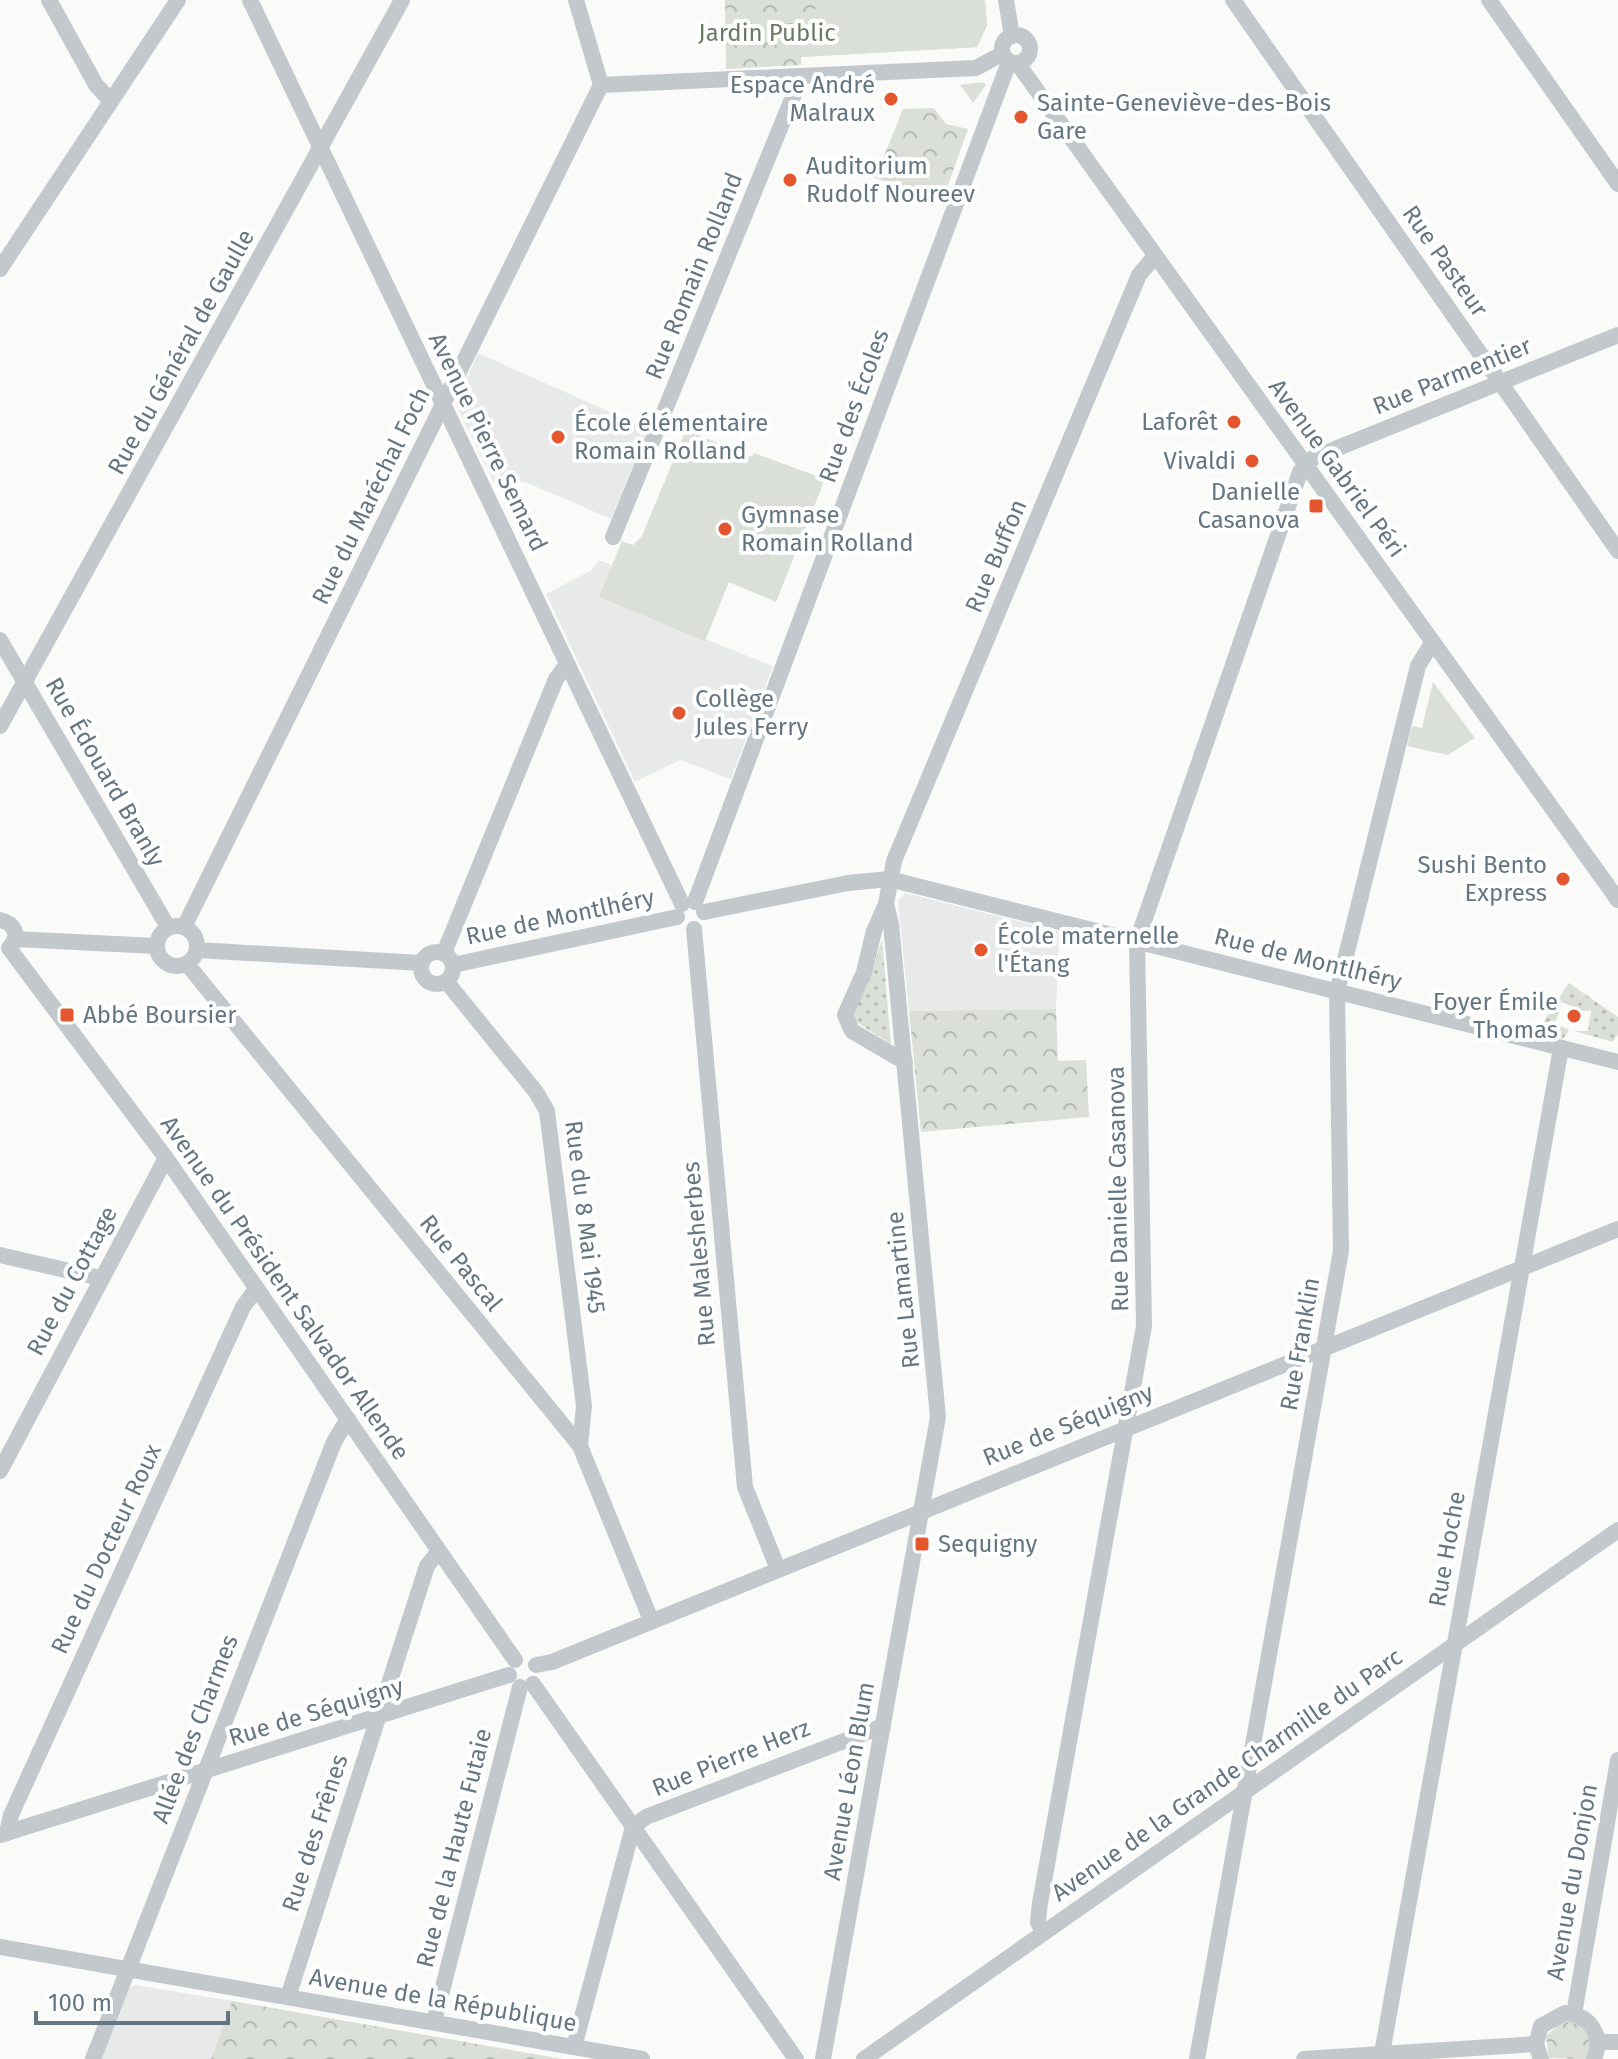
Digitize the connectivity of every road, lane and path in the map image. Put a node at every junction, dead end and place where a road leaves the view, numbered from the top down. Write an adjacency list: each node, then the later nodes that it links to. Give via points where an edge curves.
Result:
1 (49, 0): 15 (street, via 96,85)
2 (178, 0): 15 (street)
3 (250, 0): 16 (street, Avenue Pierre Semard)
4 (402, 0): 16 (street, Rue du Général de Gaulle)
5 (576, 0): 14 (street)
6 (1006, 0): 9 (street)
7 (1233, 0): 21 (street, Rue Pasteur)
8 (1489, 0): 17 (street)
9 (1012, 36): 10 (street, via 1004,41); 10 (street, via 1024,37 1030,48 1026,60)
10 (1010, 60): 11 (street); 13 (street, Rue des Écoles); 18 (street, Avenue Gabriel Péri)
11 (976, 68): 12 (street); 13 (street)
12 (801, 77): 14 (street); 24 (street, Rue Romain Rolland)
13 (999, 83): 34 (street, Rue des Écoles)
14 (601, 85): 22 (street, Rue du Maréchal Foch)
15 (111, 101): 19 (street)
16 (320, 148): 22 (street, Avenue Pierre Semard); 29 (street, Rue du Général de Gaulle)
17 (1618, 184)
18 (1155, 256): 23 (street, Avenue Gabriel Péri); 31 (street, Rue Buffon, via 1139,275)
19 (0, 269)
20 (1618, 335): 21 (street, Rue Parmentier)
21 (1500, 382): 23 (street, Rue Parmentier); 25 (street, Rue Pasteur)
22 (443, 404): 28 (street, Avenue Pierre Semard); 36 (street, Rue du Maréchal Foch)
23 (1305, 463): 27 (street, Avenue Gabriel Péri); 37 (street, Rue Danielle Casanova)
24 (613, 537)
25 (1618, 551)
26 (0, 640): 29 (street, Rue Édouard Branly)
27 (1432, 643): 32 (street, Avenue Gabriel Péri); 44 (street, Rue Franklin, via 1418,666)
28 (567, 664): 34 (street, Avenue Pierre Semard); 41 (street, via 556,679)
29 (25, 682): 30 (street, Rue du Général de Gaulle); 36 (street, Rue Édouard Branly)
30 (0, 726)
31 (889, 879): 33 (street, Rue Lamartine); 34 (street, Rue de Montlhéry); 37 (street, Rue de Montlhéry)
32 (1618, 900)
33 (886, 904): 46 (street, Rue Lamartine); 46 (street, Rue Lamartine, via 845,1015 852,1031)
34 (689, 909): 41 (street, Rue de Montlhéry); 62 (street, Rue Malesherbes, via 682,927 694,929 745,1487)
35 (0, 920): 38 (street, Avenue du Président Salvador Allende, via 12,925)
36 (176, 927): 39 (street, via 157,939); 40 (street, via 195,936)
37 (1137, 941): 44 (street, Rue de Montlhéry); 56 (street, Rue Danielle Casanova, via 1144,1326)
38 (8, 946): 39 (street); 48 (street, Avenue du Président Salvador Allende)
39 (156, 946): 40 (street, via 163,962 179,967)
40 (192, 957): 42 (street); 57 (street, Rue Pascal)
41 (448, 959): 42 (street, Rue de Montlhéry, via 433,952); 43 (street)
42 (421, 963): 43 (street, Rue du 8 Mai 1945, via 427,981)
43 (446, 981): 57 (street, Rue du 8 Mai 1945, via 547,1111 584,1406)
44 (1337, 992): 45 (street, Rue de Montlhéry); 54 (street, Rue Franklin, via 1342,1237)
45 (1561, 1048): 47 (street, Rue de Montlhéry); 51 (street, Rue Hoche)
46 (905, 1062): 59 (street, Rue Lamartine, via 938,1399)
47 (1618, 1062)
48 (166, 1158): 52 (street, Rue du Cottage); 53 (street, Avenue du Président Salvador Allende)
49 (1618, 1229): 51 (street, Rue de Séquigny)
50 (0, 1255): 52 (street)
51 (1521, 1268): 54 (street, Rue de Séquigny); 64 (street, Rue Hoche)
52 (100, 1278): 58 (street, Rue du Cottage)
53 (256, 1289): 55 (street, Avenue du Président Salvador Allende); 73 (street, Rue du Docteur Roux, via 236,1321)
54 (1324, 1348): 56 (street, Rue de Séquigny); 71 (street, Rue Franklin)
55 (348, 1419): 61 (street, Avenue du Président Salvador Allende); 70 (street, Allée des Charmes, via 334,1442)
56 (1126, 1427): 59 (street, Rue de Séquigny); 74 (street, Rue Danielle Casanova, via 1040,1903)
57 (580, 1446): 63 (street, Rue Pascal)
58 (0, 1471)
59 (921, 1512): 62 (street, Rue de Séquigny); 68 (street, Avenue Léon Blum)
60 (1618, 1530): 64 (street, Avenue de la Grande Charmille du Parc)
61 (439, 1551): 66 (street, Avenue du Président Salvador Allende); 67 (street, Rue des Frênes, via 427,1566)
62 (778, 1569): 63 (street, Rue de Séquigny)
63 (651, 1620): 65 (street, Rue de Séquigny)
64 (1455, 1646): 71 (street, Avenue de la Grande Charmille du Parc); 85 (street, Rue Hoche)
65 (536, 1665): 66 (street, Rue de la Haute Futaie, via 538,1675)
66 (519, 1676): 67 (street, Rue de Séquigny); 72 (street, Avenue du Président Salvador Allende); 79 (street, Rue de la Haute Futaie)
67 (378, 1717): 70 (street, Rue de Séquigny); 77 (street, Rue des Frênes)
68 (883, 1726): 72 (street, Rue Pierre Herz, via 660,1811); 89 (street, Avenue Léon Blum)
69 (1618, 1760): 78 (street, Avenue du Donjon)
70 (204, 1772): 73 (street, Rue de Séquigny); 76 (street, Allée des Charmes)
71 (1244, 1791): 74 (street, Avenue de la Grande Charmille du Parc); 90 (street, Rue Franklin)
72 (633, 1827): 81 (street, Rue Pierre Herz); 88 (street, Avenue du Président Salvador Allende)
73 (4, 1834)
74 (1043, 1932): 84 (street, Avenue de la Grande Charmille du Parc)
75 (0, 1947): 76 (street, Avenue de la République)
76 (128, 1970): 77 (street, Avenue de la République); 86 (street, Allée des Charmes)
77 (288, 1997): 79 (street, Avenue de la République)
78 (1574, 2014): 82 (street, via 1548,2020); 83 (street, via 1591,2024)
79 (434, 2022): 81 (street, Avenue de la République)
80 (1618, 2042): 83 (street)
81 (574, 2047): 87 (street, Avenue de la République)
82 (1538, 2051): 85 (street)
83 (1596, 2051)
84 (872, 2057)
85 (1382, 2057): 91 (street)
86 (93, 2059)
87 (642, 2059)
88 (796, 2059)
89 (823, 2059)
90 (1197, 2059)
91 (1304, 2059)

